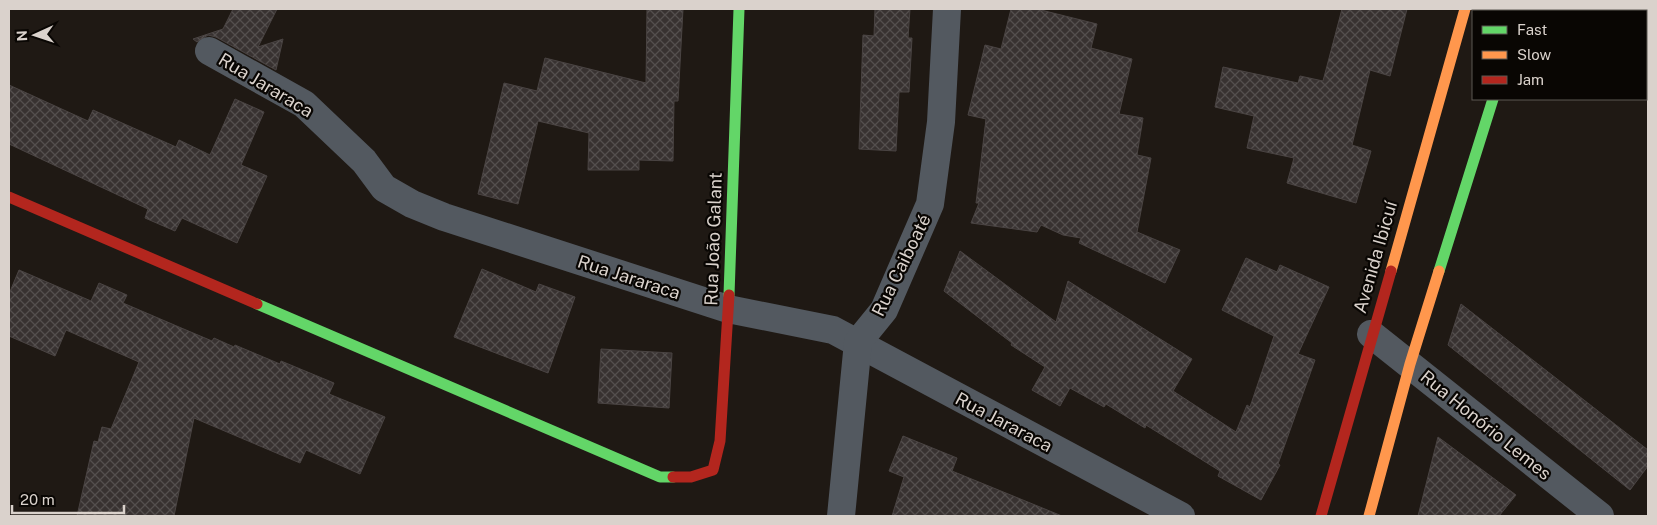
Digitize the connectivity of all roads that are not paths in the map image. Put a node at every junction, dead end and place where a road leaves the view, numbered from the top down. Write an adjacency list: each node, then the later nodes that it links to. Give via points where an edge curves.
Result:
1 (740, 9): 7 (street, Rua João Galant)
2 (947, 9): 9 (street, Rua Caiboaté, via 941,122 930,204 884,310)
3 (1465, 9): 8 (street, Avenida Ibicuí)
4 (209, 51): 7 (street, Rua Jararaca, via 304,104 364,161 384,188 412,204)
5 (1493, 100): 10 (street)
6 (9, 196): 7 (street, Rua João Galant, via 660,477 691,477 713,470 720,441)
7 (728, 309): 9 (street, Rua Jararaca, via 833,330)
8 (1371, 334): 10 (street, Rua Honório Lemes); 13 (street, Avenida Ibicuí)
9 (858, 342): 11 (street); 12 (street, Rua Jararaca)
10 (1410, 364): 14 (street); 15 (street, Rua Honório Lemes)
11 (841, 516)
12 (1181, 516)
13 (1321, 516)
14 (1369, 516)
15 (1600, 516)

